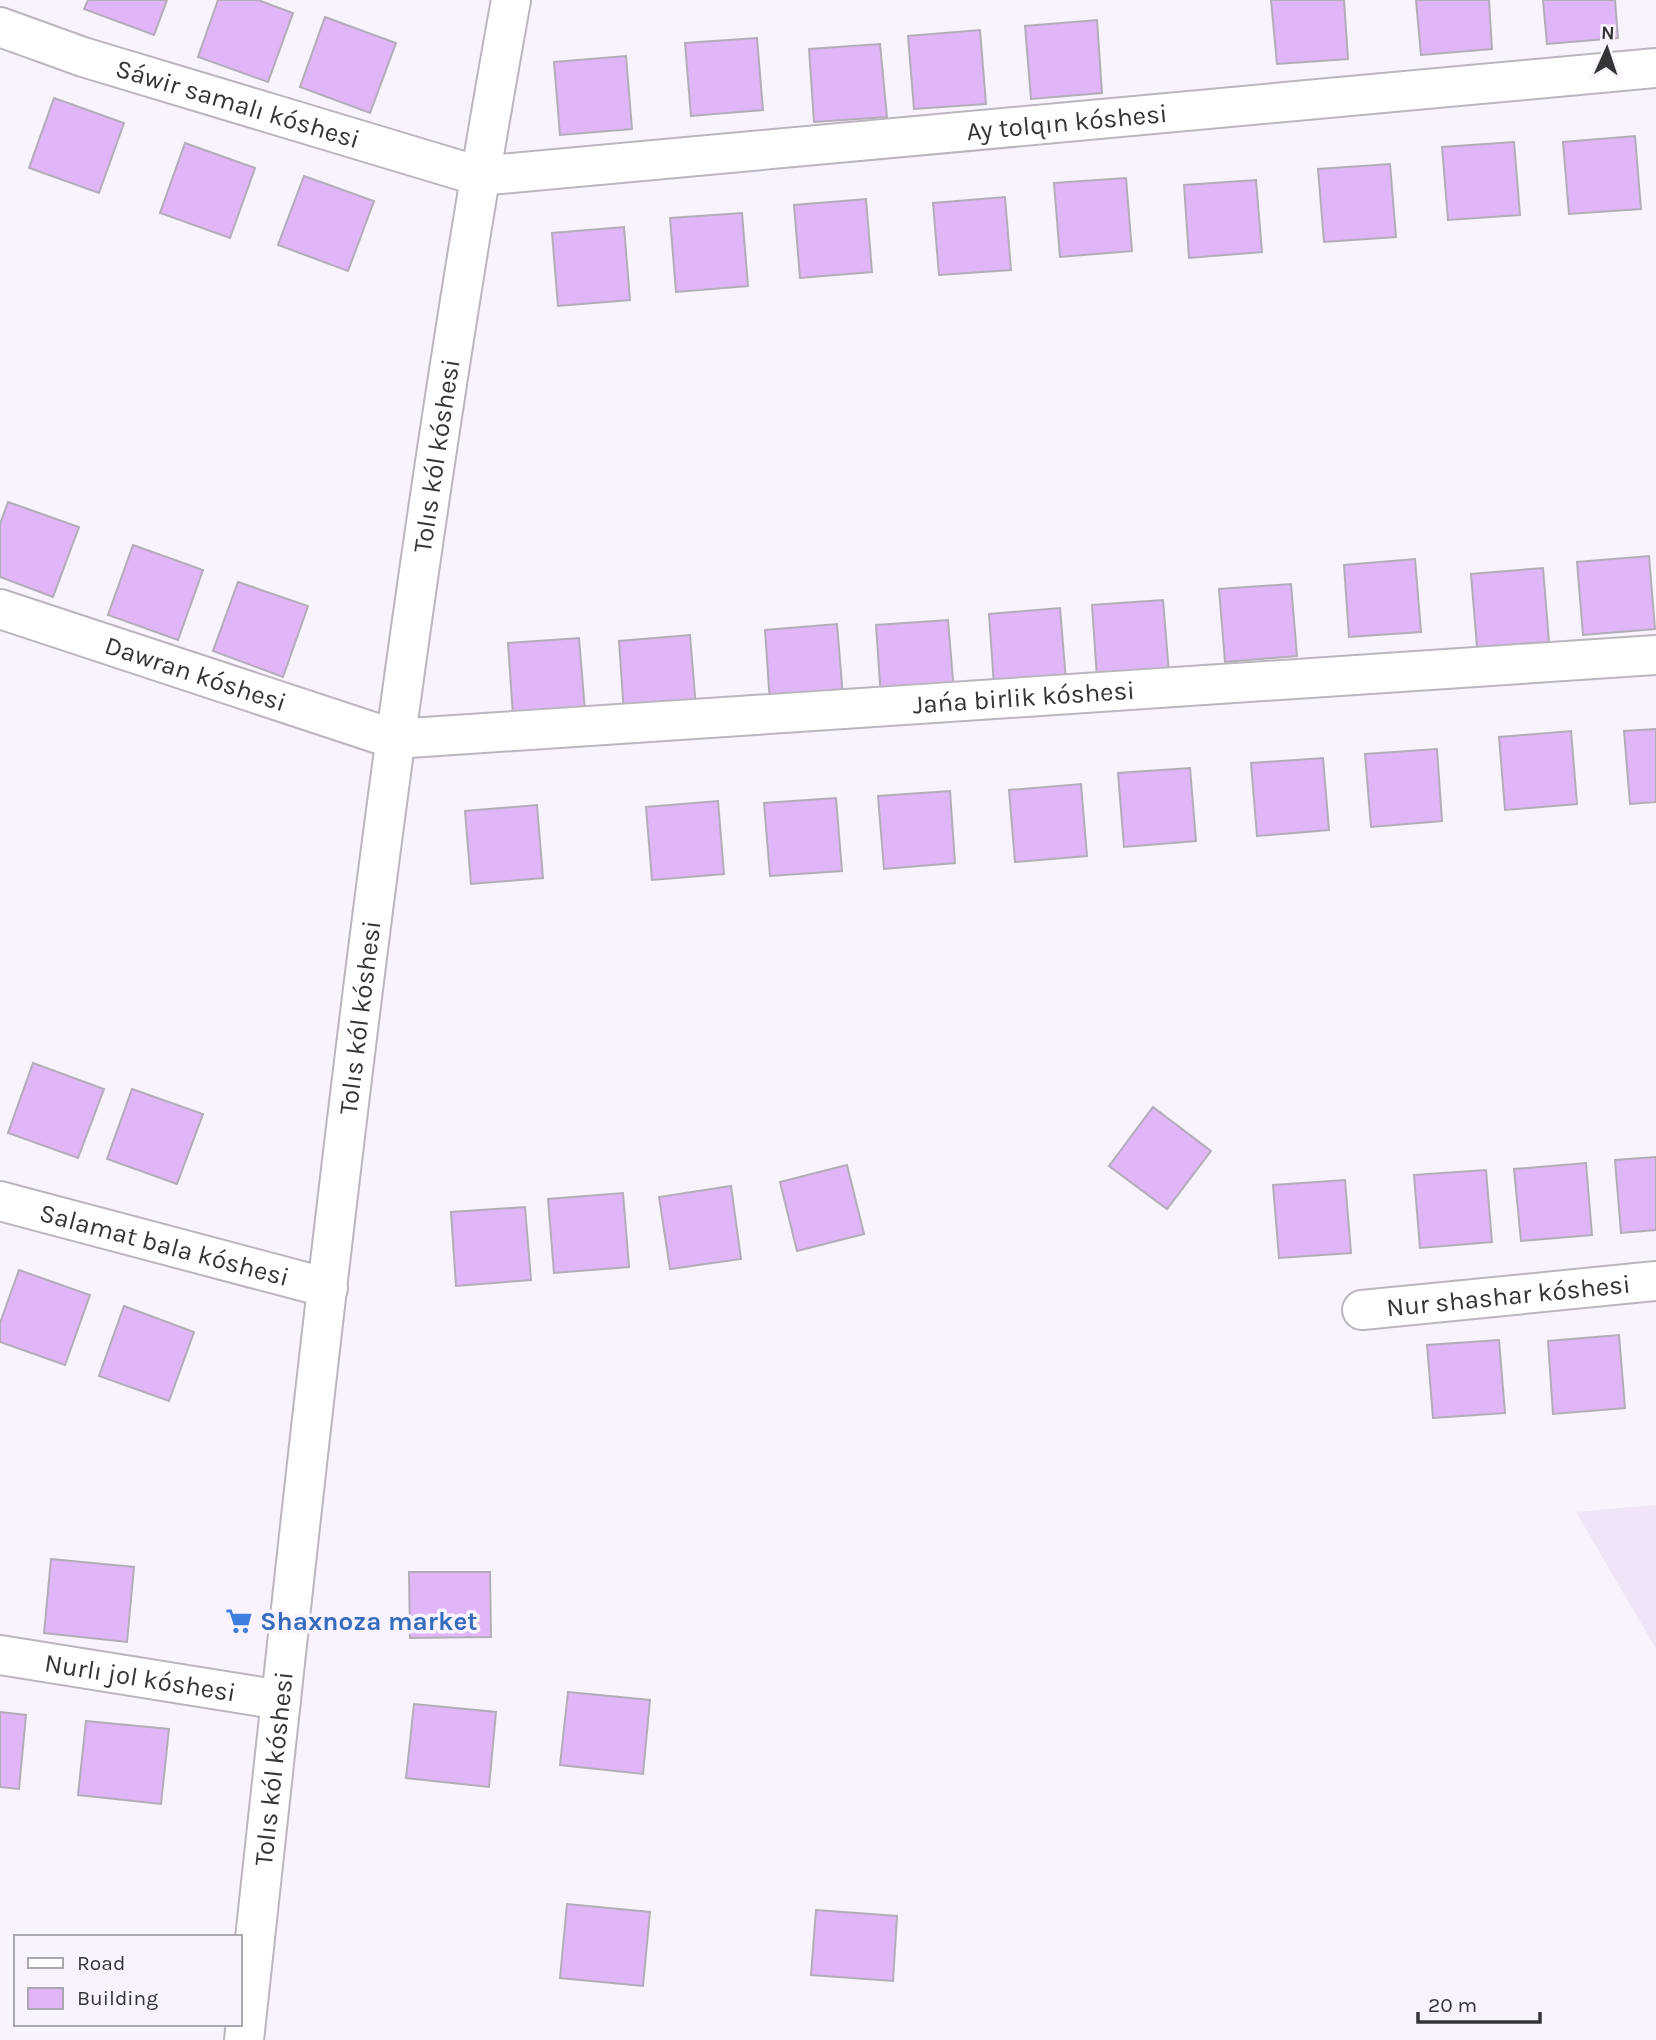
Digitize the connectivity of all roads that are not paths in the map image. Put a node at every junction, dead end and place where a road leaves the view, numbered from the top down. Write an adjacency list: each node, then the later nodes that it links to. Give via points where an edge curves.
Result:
1 (511, 0): 4 (street, Tolıs kól kóshesi)
2 (0, 27): 4 (street, Sáwir samalı kóshesi, via 83,57)
3 (1656, 68): 4 (street, Ay tolqın kóshesi)
4 (479, 176): 7 (street, Tolıs kól kóshesi)
5 (0, 609): 7 (street, Dawran kóshesi)
6 (1656, 655): 7 (street, Jańa birlik kóshesi)
7 (394, 739): 10 (street, Tolıs kól kóshesi)
8 (0, 1201): 10 (street, Salamat bala kóshesi)
9 (1656, 1281): 11 (street, Nur shashar kóshesi)
10 (328, 1287): 13 (street, Tolıs kól kóshesi)
11 (1362, 1310)
12 (0, 1654): 13 (street, Nurlı jol kóshesi)
13 (281, 1700): 14 (street, Tolıs kól kóshesi)
14 (244, 2040)

